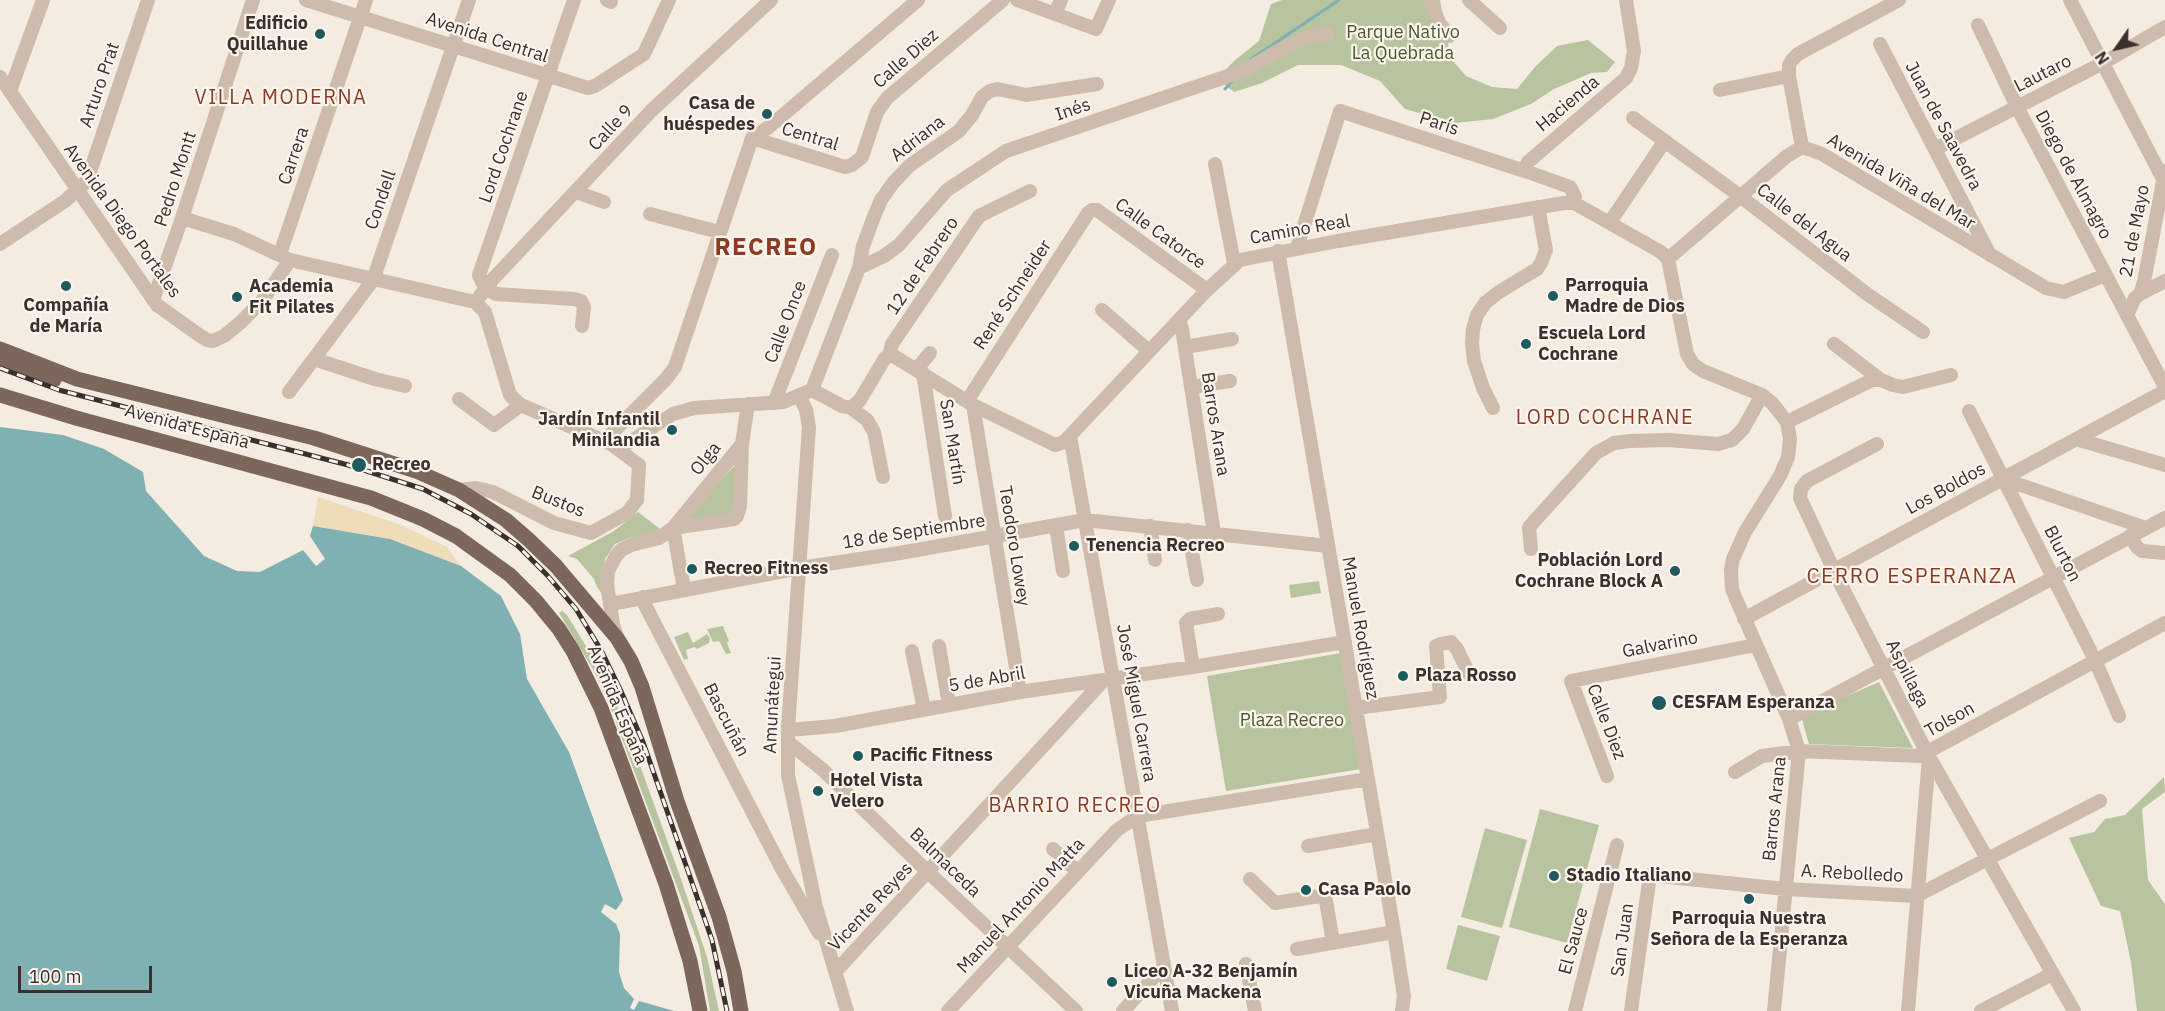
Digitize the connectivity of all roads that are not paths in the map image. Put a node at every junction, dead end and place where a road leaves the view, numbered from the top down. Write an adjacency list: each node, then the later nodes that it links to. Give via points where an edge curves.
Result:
1 (43, 0): 35 (street)
2 (148, 0): 48 (street, Arturo Prat, via 87,180)
3 (253, 0): 56 (street, Pedro Montt)
4 (306, 0): 21 (street, Avenida Central)
5 (366, 0): 21 (street, Carrera)
6 (468, 0): 28 (street, Condell)
7 (574, 0): 30 (street, Lord Cochrane)
8 (669, 0): 30 (street, Avenida Central, via 644,54 595,86 588,88)
9 (771, 0): 49 (street, Calle 9, via 651,111)
10 (918, 0): 39 (street)
11 (1003, 0): 43 (street, Calle Diez, via 887,98 877,112 865,152)
12 (1017, 0): 20 (street)
13 (1061, 0): 20 (street)
14 (1109, 0): 20 (street, via 1096,29)
15 (1430, 0): 26 (street, via 1438,22)
16 (1469, 0): 24 (street)
17 (1899, 0): 31 (street, via 1798,54 1789,65)
18 (2070, 0): 29 (street)
19 (1624, 2): 45 (street, Hacienda, via 1634,51 1626,78 1528,162)
20 (1055, 14)
21 (360, 17): 28 (street, Avenida Central); 64 (street, Carrera)
22 (1978, 26): 37 (street, Diego de Almagro)
23 (2165, 27): 29 (street, Lautaro)
24 (1500, 28)
25 (1327, 34): 67 (street, Inés, via 1305,38 1246,70 1006,151 947,190 899,245)
26 (1449, 36)
27 (1880, 44): 42 (street, Juan de Saavedra)
28 (454, 47): 30 (street, Avenida Central); 69 (street, Condell)
29 (2103, 63): 37 (street, Lautaro); 46 (street)
30 (547, 76): 71 (street, Lord Cochrane, via 479,275)
31 (1789, 76): 34 (street); 41 (street)
32 (0, 77): 35 (street, Avenida Diego Portales)
33 (1097, 84): 67 (street, Adriana, via 1026,95 998,89 981,97 958,131 909,166 893,183 873,219)
34 (1720, 90)
35 (13, 97): 36 (street); 48 (street, Avenida Diego Portales)
36 (0, 103)
37 (2017, 107): 42 (street, Lautaro); 68 (street, Diego de Almagro)
38 (1633, 118): 40 (street, Calle del Agua)
39 (752, 138): 43 (street, Central, via 845,167); 58 (street)
40 (1664, 142): 50 (street, Calle del Agua); 57 (street)
41 (1802, 147): 50 (street, Avenida Viña del Mar); 63 (street, Avenida Viña del Mar, via 1822,154)
42 (1935, 149): 63 (street, Juan de Saavedra)
43 (857, 162)
44 (1215, 164): 66 (street)
45 (1528, 171): 52 (street, via 1570,187); 60 (street, París, via 1340,111)
46 (2164, 176): 73 (street, 21 de Mayo, via 2146,276)
47 (1029, 191): 88 (street, 12 de Febrero, via 979,216 892,344)
48 (77, 192): 59 (street, Arturo Prat); 74 (street, Avenida Diego Portales)
49 (576, 192): 51 (street); 71 (street, Calle 9)
50 (1740, 196): 65 (street, Avenida Viña del Mar); 81 (street, Calle del Agua)
51 (604, 202)
52 (1574, 203): 53 (street, Camino Real); 57 (street)
53 (1538, 207): 60 (street, Camino Real); 109 (street, via 1546,250 1538,269 1485,303 1473,329 1474,361)
54 (1092, 210): 72 (street, Calle Catorce); 105 (street, René Schneider)
55 (650, 214): 58 (street)
56 (182, 218): 64 (street, via 234,234); 74 (street, Pedro Montt)
57 (1610, 222): 65 (street)
58 (719, 232): 115 (street, via 675,368)
59 (0, 244)
60 (1297, 248): 61 (street, Camino Real)
61 (1278, 251): 66 (street, Camino Real); 134 (street, Manuel Rodríguez)
62 (832, 255): 104 (street, Calle Once)
63 (1990, 256): 68 (street, Avenida Viña del Mar, via 2055,291 2073,290)
64 (285, 257): 69 (street); 74 (street, Avenida Diego Portales, via 262,301 240,323 213,341 164,312)
65 (1668, 259): 102 (street, via 1687,354 1693,364)
66 (1234, 263): 72 (street, Camino Real)
67 (859, 268): 100 (street, Adriana)
68 (2105, 275): 75 (street, Diego de Almagro)
69 (373, 280): 76 (street); 89 (street, Condell)
70 (2165, 281): 73 (street)
71 (485, 288): 76 (street); 80 (street, via 496,294 580,301 584,307)
72 (1207, 290): 79 (street, Camino Real)
73 (2137, 296): 75 (street, 21 de Mayo); 78 (street, 21 de Mayo)
74 (153, 300)
75 (2118, 300): 78 (street, Diego de Almagro)
76 (475, 302): 107 (street, via 485,312 510,395)
77 (1102, 310): 86 (street)
78 (2127, 315): 98 (street, Diego de Almagro)
79 (1179, 320): 84 (street, Barros Arana); 86 (street, Camino Real)
80 (582, 326)
81 (1923, 332)
82 (1232, 339): 84 (street)
83 (1834, 344): 94 (street)
84 (1185, 347): 97 (street, Barros Arana)
85 (0, 349): 93 (main road, Avenida España)
86 (1149, 351): 113 (street, Camino Real)
87 (930, 353): 91 (street)
88 (889, 356): 91 (street, via 895,355); 108 (street)
89 (314, 359): 96 (street); 99 (street, Condell)
90 (0, 362): 93 (main road, Avenida España, via 65,383)
91 (920, 371): 105 (street); 123 (street, San Martín)
92 (1951, 375): 94 (street, via 1903,387)
93 (77, 379): 122 (main road, Avenida España, via 314,438 416,471)
94 (1881, 380): 111 (street, via 1872,380)
95 (1230, 381): 97 (street)
96 (405, 386)
97 (1191, 387): 131 (street, Barros Arana)
98 (2165, 389): 114 (street, Los Boldos)
99 (289, 392)
100 (805, 393): 104 (street); 108 (street); 138 (street, Amunátegui, via 809,427)
101 (0, 395): 194 (main road, Avenida España, via 371,498 456,536 510,575 559,629 601,708 666,884 690,961)
102 (1762, 395): 111 (street); 135 (street, via 1743,429 1732,440 1718,444 1630,441 1614,443 1596,453 1529,527)
103 (459, 399): 107 (street, via 494,425)
104 (774, 403): 106 (street)
105 (970, 403): 113 (street, via 1054,445); 133 (street, Teodoro Lowey)
106 (748, 404): 112 (street, via 694,408 673,414); 116 (street, Olga)
107 (521, 405): 115 (street)
108 (851, 408): 120 (street, via 867,420 874,432)
109 (1493, 408)
110 (1969, 411): 121 (street, Blurton)
111 (1787, 422): 147 (street, Barros Arana, via 1788,457 1733,559 1732,589)
112 (640, 436): 115 (street, via 621,445); 118 (street, Bustos)
113 (1070, 436): 125 (street, José Miguel Carrera)
114 (2076, 439): 119 (street); 121 (street, Los Boldos)
115 (608, 442): 118 (street)
116 (742, 444): 128 (street, Olga); 128 (street, via 737,516)
117 (1877, 444): 140 (street, Aspillaga, via 1801,489 1800,498)
118 (639, 465): 122 (street, Bustos, via 634,506 591,533 554,523 492,492 476,488)
119 (2165, 465)
120 (883, 477)
121 (2003, 479): 129 (street); 140 (street, Los Boldos); 141 (street, Blurton)
122 (459, 490): 149 (main road, Avenida España, via 529,540)
123 (945, 516)
124 (2165, 518): 129 (street)
125 (1085, 520): 126 (street, 18 de Septiembre); 127 (street, 18 de Septiembre); 158 (street, José Miguel Carrera)
126 (1056, 526): 133 (street, 18 de Septiembre); 139 (street)
127 (1150, 526): 130 (street, 18 de Septiembre); 137 (street)
128 (673, 528): 143 (street); 145 (street, Olga, via 659,538 631,545 616,556 608,572)
129 (2146, 528): 132 (street)
130 (1188, 531): 131 (street, 18 de Septiembre); 142 (street)
131 (1214, 533): 134 (street, 18 de Septiembre)
132 (2130, 536): 136 (street, via 2142,551); 141 (street)
133 (994, 537): 138 (street, 18 de Septiembre); 160 (street, Teodoro Lowey)
134 (1328, 546): 150 (street, Manuel Rodríguez)
135 (1531, 549)
136 (2165, 553)
137 (1155, 560)
138 (800, 568): 143 (street, 18 de Septiembre); 166 (street, Amunátegui)
139 (1063, 571)
140 (1834, 571): 147 (street, Los Boldos); 156 (street, Aspillaga)
141 (2054, 578): 154 (street, Blurton); 156 (street)
142 (1197, 580)
143 (684, 590): 144 (street, 18 de Septiembre)
144 (643, 597): 145 (street, 18 de Septiembre); 189 (street, Bascuñán, via 782,869)
145 (611, 604): 149 (street, Olga)
146 (1218, 614): 155 (street, via 1185,623)
147 (1744, 619): 151 (street, Barros Arana)
148 (2165, 623): 154 (street, Tolson)
149 (617, 638): 195 (main road, Avenida España, via 642,687 677,801 719,917)
150 (1345, 642): 155 (street, 5 de Abril); 162 (street, Manuel Rodríguez)
151 (1756, 645): 159 (street, Galvarino); 165 (street, Barros Arana)
152 (939, 646): 161 (street)
153 (912, 651): 163 (street)
154 (2095, 660): 164 (street, Blurton); 168 (street, Tolson)
155 (1193, 667): 158 (street, 5 de Abril)
156 (1883, 669): 165 (street); 168 (street, Aspillaga)
157 (1469, 674): 162 (street, via 1451,642 1441,644 1436,646 1440,697)
158 (1108, 680): 160 (street, 5 de Abril); 173 (street, José Miguel Carrera); 179 (street, Vicente Reyes)
159 (1570, 681): 170 (street, Calle Diez)
160 (1020, 692): 161 (street, 5 de Abril)
161 (950, 705): 163 (street, 5 de Abril)
162 (1356, 708): 171 (street, Manuel Rodríguez)
163 (924, 709): 166 (street, 5 de Abril)
164 (2119, 716)
165 (1789, 719): 167 (street, Barros Arana)
166 (788, 736): 179 (street, Balmaceda); 189 (street, Amunátegui, via 788,775 816,907)
167 (1799, 752): 168 (street, Tolson); 169 (street, Tolson, via 1762,756); 183 (street, Barros Arana)
168 (1928, 755): 178 (street, Aspillaga); 184 (street)
169 (1735, 772)
170 (1607, 776)
171 (1368, 779): 173 (street, Manuel Antonio Matta); 174 (street, Manuel Rodríguez)
172 (2100, 801): 178 (street, A. Rebolledo)
173 (1138, 816): 180 (street, Manuel Antonio Matta, via 1117,830); 191 (street, José Miguel Carrera)
174 (1377, 834): 176 (street); 185 (street, Manuel Rodríguez)
175 (1617, 845): 203 (street, El Sauce)
176 (1308, 846)
177 (1053, 849): 180 (street)
178 (1987, 860): 184 (street, A. Rebolledo); 193 (street, Aspillaga)
179 (928, 872): 187 (street, Balmaceda); 192 (street, Vicente Reyes)
180 (1078, 872): 187 (street, Manuel Antonio Matta)
181 (1650, 875): 183 (street, A. Rebolledo); 204 (street, San Juan)
182 (1250, 879): 186 (street, via 1275,903 1324,897)
183 (1785, 889): 184 (street, A. Rebolledo); 205 (street, Barros Arana)
184 (1916, 896): 206 (street)
185 (1394, 932): 186 (street); 202 (street, Manuel Rodríguez, via 1404,996)
186 (1334, 942): 188 (street)
187 (1008, 947): 197 (street, Manuel Antonio Matta); 198 (street, Balmaceda)
188 (1297, 949)
189 (831, 953): 192 (street, Amunátegui)
190 (1246, 964): 201 (street)
191 (1164, 966): 199 (street); 200 (street, José Miguel Carrera)
192 (836, 971): 196 (street, Amunátegui)
193 (2052, 974): 207 (street); 208 (street, Aspillaga)
194 (700, 1011)
195 (741, 1011)
196 (847, 1011)
197 (948, 1011)
198 (1076, 1011)
199 (1123, 1011)
200 (1172, 1011)
201 (1255, 1011)
202 (1402, 1011)
203 (1575, 1011)
204 (1631, 1011)
205 (1774, 1011)
206 (1908, 1011)
207 (1981, 1011)
208 (2074, 1011)

